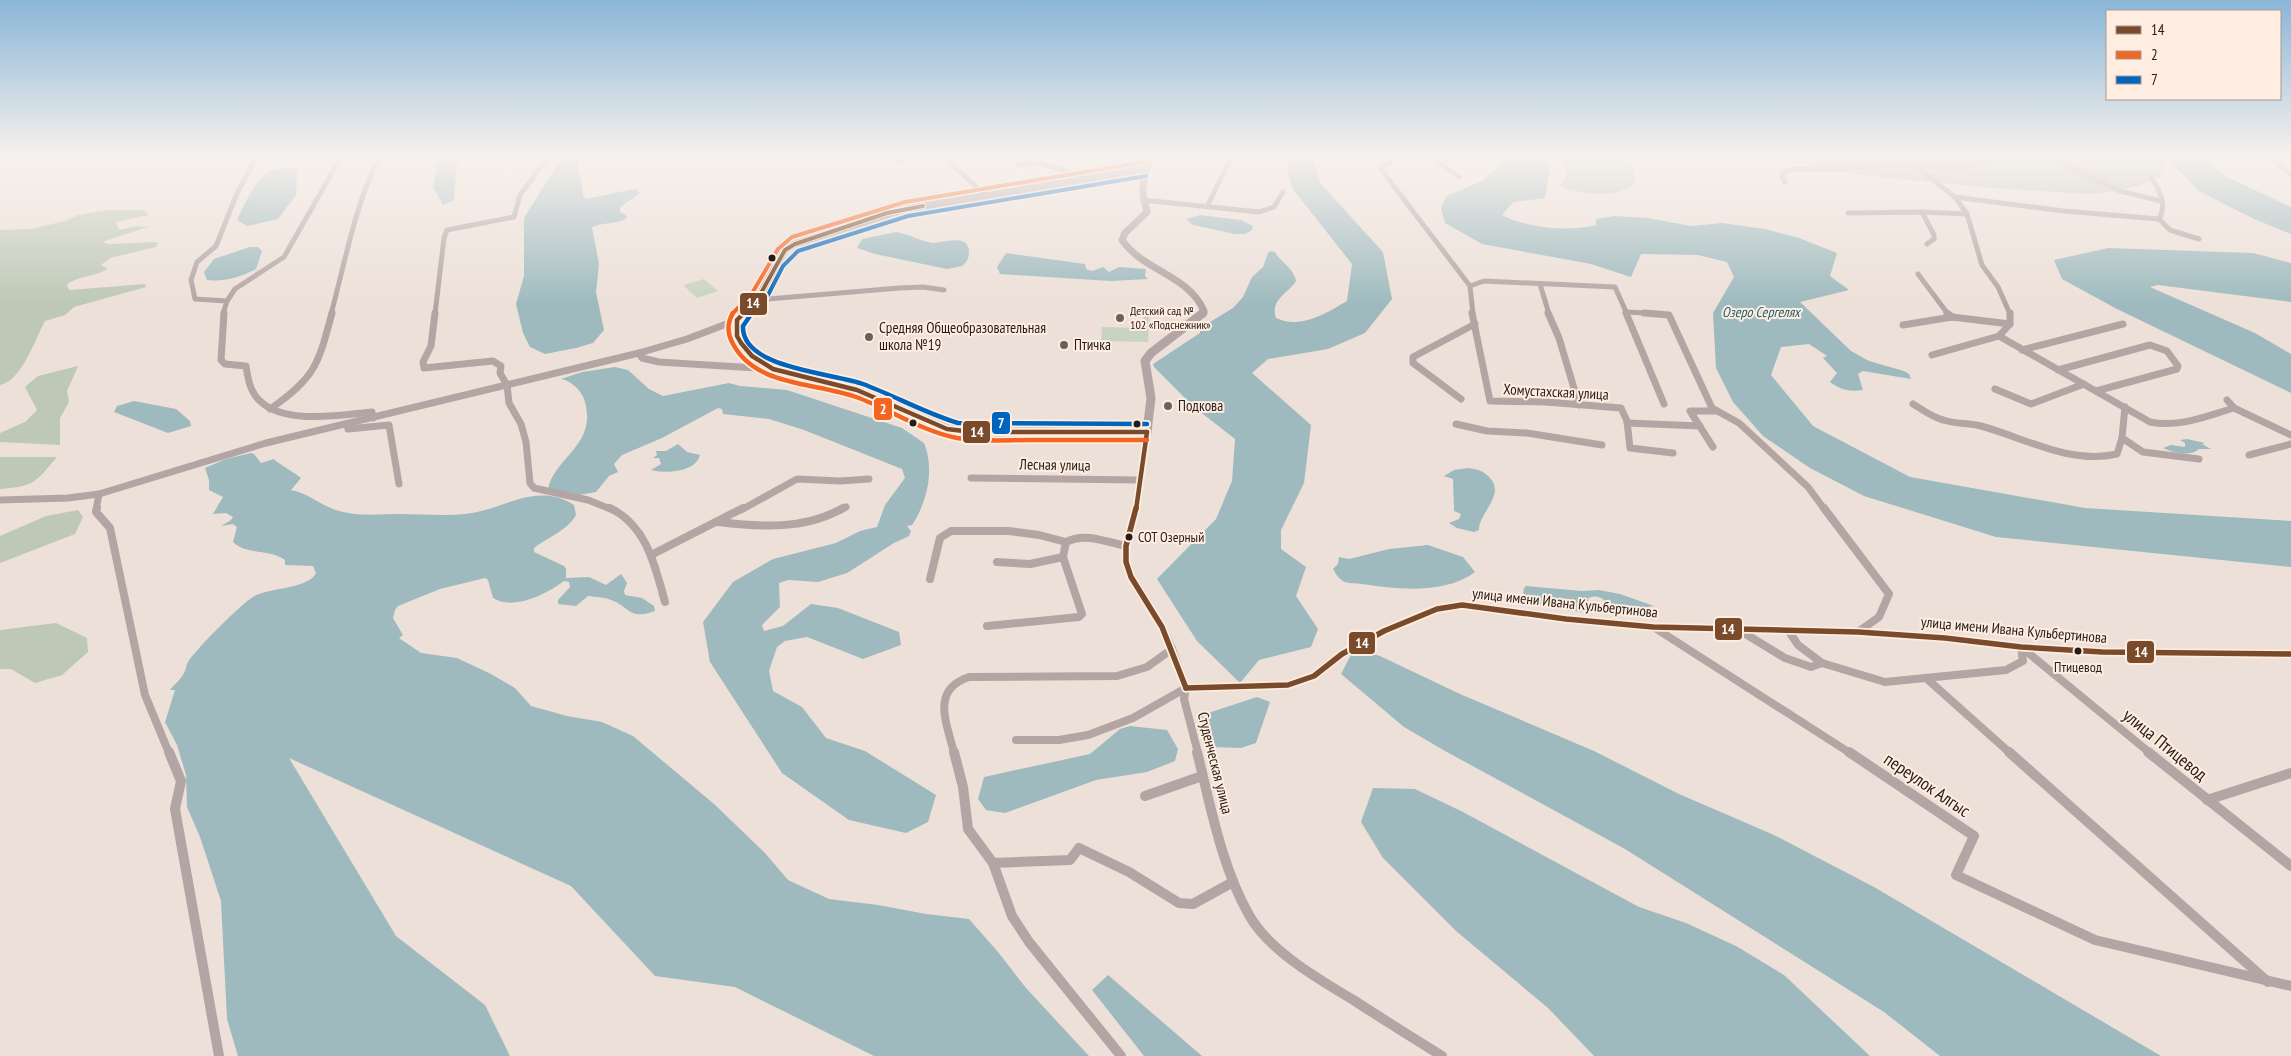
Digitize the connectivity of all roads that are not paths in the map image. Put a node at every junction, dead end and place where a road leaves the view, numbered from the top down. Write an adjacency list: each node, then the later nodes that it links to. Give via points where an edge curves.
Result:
1 (233, 206): 25 (street, via 216,246 197,262 191,280 195,299)
2 (313, 206): 25 (street, via 284,257 233,290)
3 (360, 206): 50 (street, via 320,360 310,378)
4 (517, 206): 40 (street, via 514,217 447,230 430,346 423,362 424,368 493,361 501,366 500,373)
5 (924, 206): 24 (street, via 887,213 795,244 785,250)
6 (1145, 206): 57 (street, Студенческая улица, via 1146,212 1125,233 1124,245 1183,286 1203,305 1204,311 1145,361 1151,398)
7 (1201, 206): 13 (street)
8 (1274, 206): 13 (street, via 1264,212)
9 (1409, 206): 22 (street)
10 (1962, 206): 16 (street)
11 (2027, 206): 17 (street)
12 (2161, 206): 17 (street)
13 (1208, 207)
14 (1922, 212): 15 (street); 16 (street); 19 (street, via 1934,235)
15 (1848, 213)
16 (1967, 214): 30 (street, via 1982,265 2010,312)
17 (2159, 219): 18 (street, via 2170,230)
18 (2199, 239)
19 (1927, 244)
20 (1918, 274): 27 (street, via 1942,305 1944,313)
21 (1540, 284): 22 (street, via 1484,281); 26 (street, via 1615,287); 47 (street)
22 (1470, 286): 29 (street)
23 (944, 290): 24 (street, via 899,288)
24 (757, 300): 28 (street)
25 (227, 301): 50 (street, via 223,315 221,360 225,364 246,366 249,385 262,404)
26 (1627, 312): 45 (street); 51 (street, via 1669,314)
27 (1952, 317): 30 (street); 32 (street)
28 (737, 320): 35 (street); 37 (street, via 737,336 741,343 752,356)
29 (1475, 324): 43 (street, via 1413,357 1413,363); 47 (street, Хомустахская улица, via 1490,401)
30 (2010, 324): 33 (street)
31 (2123, 324): 34 (street)
32 (1903, 325)
33 (1999, 336): 34 (street); 36 (street)
34 (2022, 350): 38 (street)
35 (639, 353): 37 (street, via 642,358 659,362); 40 (street)
36 (1932, 355)
37 (773, 369): 57 (street, via 857,390 958,432)
38 (2058, 370): 39 (street); 42 (street, via 2150,345 2169,352 2178,366 2177,369)
39 (2084, 384): 41 (street, via 2031,404); 42 (street)
40 (507, 385): 52 (street, via 404,411); 76 (street, via 509,402 526,442 530,483 534,488 588,501 622,515 636,528)
41 (1995, 389)
42 (2096, 392): 48 (street)
43 (1462, 399)
44 (2227, 400): 49 (street)
45 (1664, 404)
46 (1913, 404): 59 (street, via 1938,419 1980,425 2057,451 2110,457 2118,454)
47 (1579, 405): 53 (street, Хомустахская улица, via 1621,408)
48 (2124, 407): 49 (street, via 2161,425); 59 (street)
49 (2234, 408): 58 (street)
50 (270, 409): 52 (street, via 296,416)
51 (1716, 411): 56 (street, via 1690,411); 85 (street, via 1739,423 1808,487 1889,594 1876,621)
52 (372, 415): 54 (street)
53 (1628, 423): 56 (street); 63 (street, via 1630,448)
54 (347, 424): 69 (street, via 348,429 389,426); 70 (street, via 257,445)
55 (1456, 424): 61 (street)
56 (1700, 426): 62 (street)
57 (1148, 432): 68 (street, Студенческая улица)
58 (2291, 435)
59 (2122, 438): 65 (street, via 2142,452)
60 (2291, 444): 64 (street)
61 (1602, 445)
62 (1714, 446)
63 (1673, 453)
64 (2249, 455)
65 (2199, 460)
66 (971, 478): 68 (street, Лесная улица)
67 (869, 479): 73 (street, via 840,482 797,479)
68 (1139, 480): 75 (street, Студенческая улица, via 1135,514)
69 (399, 484)
70 (99, 494): 71 (street); 102 (street, via 96,512 110,528 145,695 181,781 175,809)
71 (0, 500)
72 (846, 507): 73 (street, via 832,516 809,523 781,526)
73 (718, 522): 76 (street)
74 (1066, 542): 75 (street, via 1084,538); 77 (street); 79 (street, via 1023,531 951,531 940,538)
75 (1126, 546): 87 (street, Студенческая улица, via 1126,562 1131,577)
76 (650, 555): 80 (street)
77 (1063, 557): 78 (street, via 1031,566); 81 (street, via 1079,600 1082,614 1079,617)
78 (997, 562)
79 (930, 580)
80 (665, 602)
81 (987, 626)
82 (1654, 627): 83 (street, улица имени Ивана Кульбертинова); 91 (street, улица имени Ивана Кульбертинова, via 1566,620 1462,605 1437,609 1384,631 1342,654 1314,676 1288,685); 100 (street, переулок Алгыс, via 1974,836 1956,875 2095,940)
83 (1739, 630): 84 (street, улица имени Ивана Кульбертинова); 89 (street, via 1785,658 1811,666)
84 (1788, 630): 85 (street, улица имени Ивана Кульбертинова); 89 (street, via 1798,645)
85 (1858, 632): 86 (street, улица имени Ивана Кульбертинова)
86 (2021, 647): 88 (street, улица имени Ивана Кульбертинова, via 2102,652); 90 (street, via 2023,661 2006,670); 96 (street, улица Птицевод)
87 (1172, 649): 91 (street, Студенческая улица); 97 (street, via 1152,666 1136,673 1117,676 981,676 957,682 947,691 945,717 963,787 968,829)
88 (2291, 654)
89 (1822, 663): 90 (street, via 1885,682)
90 (1926, 678): 100 (street)
91 (1186, 688): 92 (street, via 1134,718 1088,735 1059,740); 94 (street, Студенческая улица, via 1184,698)
92 (1016, 740)
93 (2291, 773): 96 (street)
94 (1202, 776): 95 (street); 99 (street, Студенческая улица)
95 (1145, 796)
96 (2207, 800): 98 (street, улица Птицевод)
97 (993, 863): 99 (street, via 1070,860 1079,848 1129,872 1179,903 1193,904); 103 (street, via 1012,916 1029,942)
98 (2291, 866)
99 (1233, 882): 104 (street, Студенческая улица, via 1250,917 1275,946 1311,974)
100 (2269, 983): 101 (street, переулок Алгыс)
101 (2291, 986)
102 (219, 1056)
103 (1121, 1056)
104 (1442, 1056)

